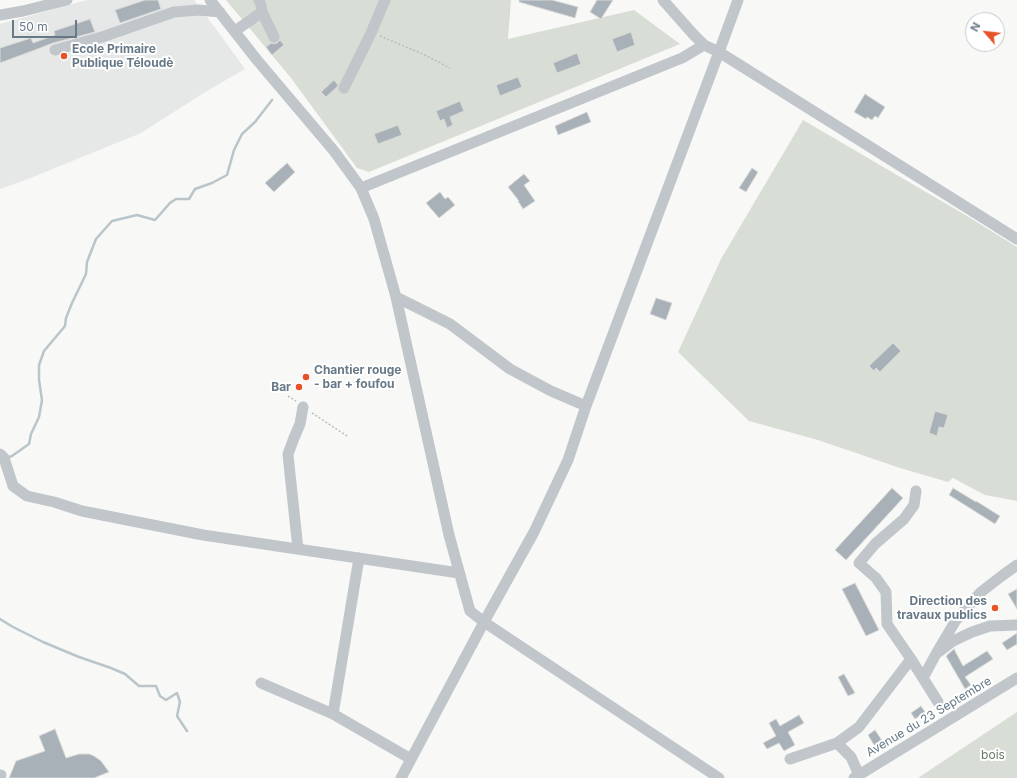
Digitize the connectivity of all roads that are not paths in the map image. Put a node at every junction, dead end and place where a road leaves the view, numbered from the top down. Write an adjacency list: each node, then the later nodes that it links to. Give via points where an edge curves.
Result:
1 (67, 0): 9 (street)
2 (210, 0): 7 (street)
3 (259, 0): 8 (street)
4 (385, 0): 15 (street)
5 (663, 0): 12 (street)
6 (738, 0): 14 (street)
7 (220, 12): 10 (street); 13 (street, via 174,12)
8 (262, 12): 10 (street); 11 (street)
9 (0, 15)
10 (235, 31): 16 (street, via 334,151)
11 (274, 37)
12 (704, 45): 14 (street); 16 (street, via 682,58)
13 (56, 50)
14 (719, 52): 17 (street); 19 (street)
15 (344, 88)
16 (361, 188): 18 (street, via 374,219)
17 (1017, 240)
18 (396, 297): 19 (street, via 450,324 510,369); 26 (street)
19 (586, 406): 27 (street, via 568,460 534,532)
20 (303, 407): 23 (street, via 300,424 288,454)
21 (0, 454): 23 (street, via 4,458 14,486 27,496 82,511 203,535)
22 (916, 491): 30 (street, via 914,505 904,519 875,544 859,563 876,578 886,592 887,624)
23 (298, 549): 24 (street)
24 (359, 558): 26 (street); 35 (street)
25 (1017, 564): 29 (street, via 981,592 956,620)
26 (459, 573): 27 (street, via 470,611)
27 (484, 622): 37 (street); 41 (street)
28 (1017, 625): 29 (street, via 990,626 972,632 953,641)
29 (936, 654): 31 (street)
30 (911, 659): 31 (street); 36 (street, via 859,727)
31 (923, 678): 34 (street)
32 (1017, 678): 39 (street, Avenue du 23 Septembre)
33 (261, 683): 35 (street)
34 (938, 702)
35 (332, 714): 37 (street)
36 (836, 743): 38 (street); 39 (street, via 851,757)
37 (411, 759): 40 (street)
38 (790, 759)
39 (857, 776)
40 (401, 778)
41 (719, 778)

